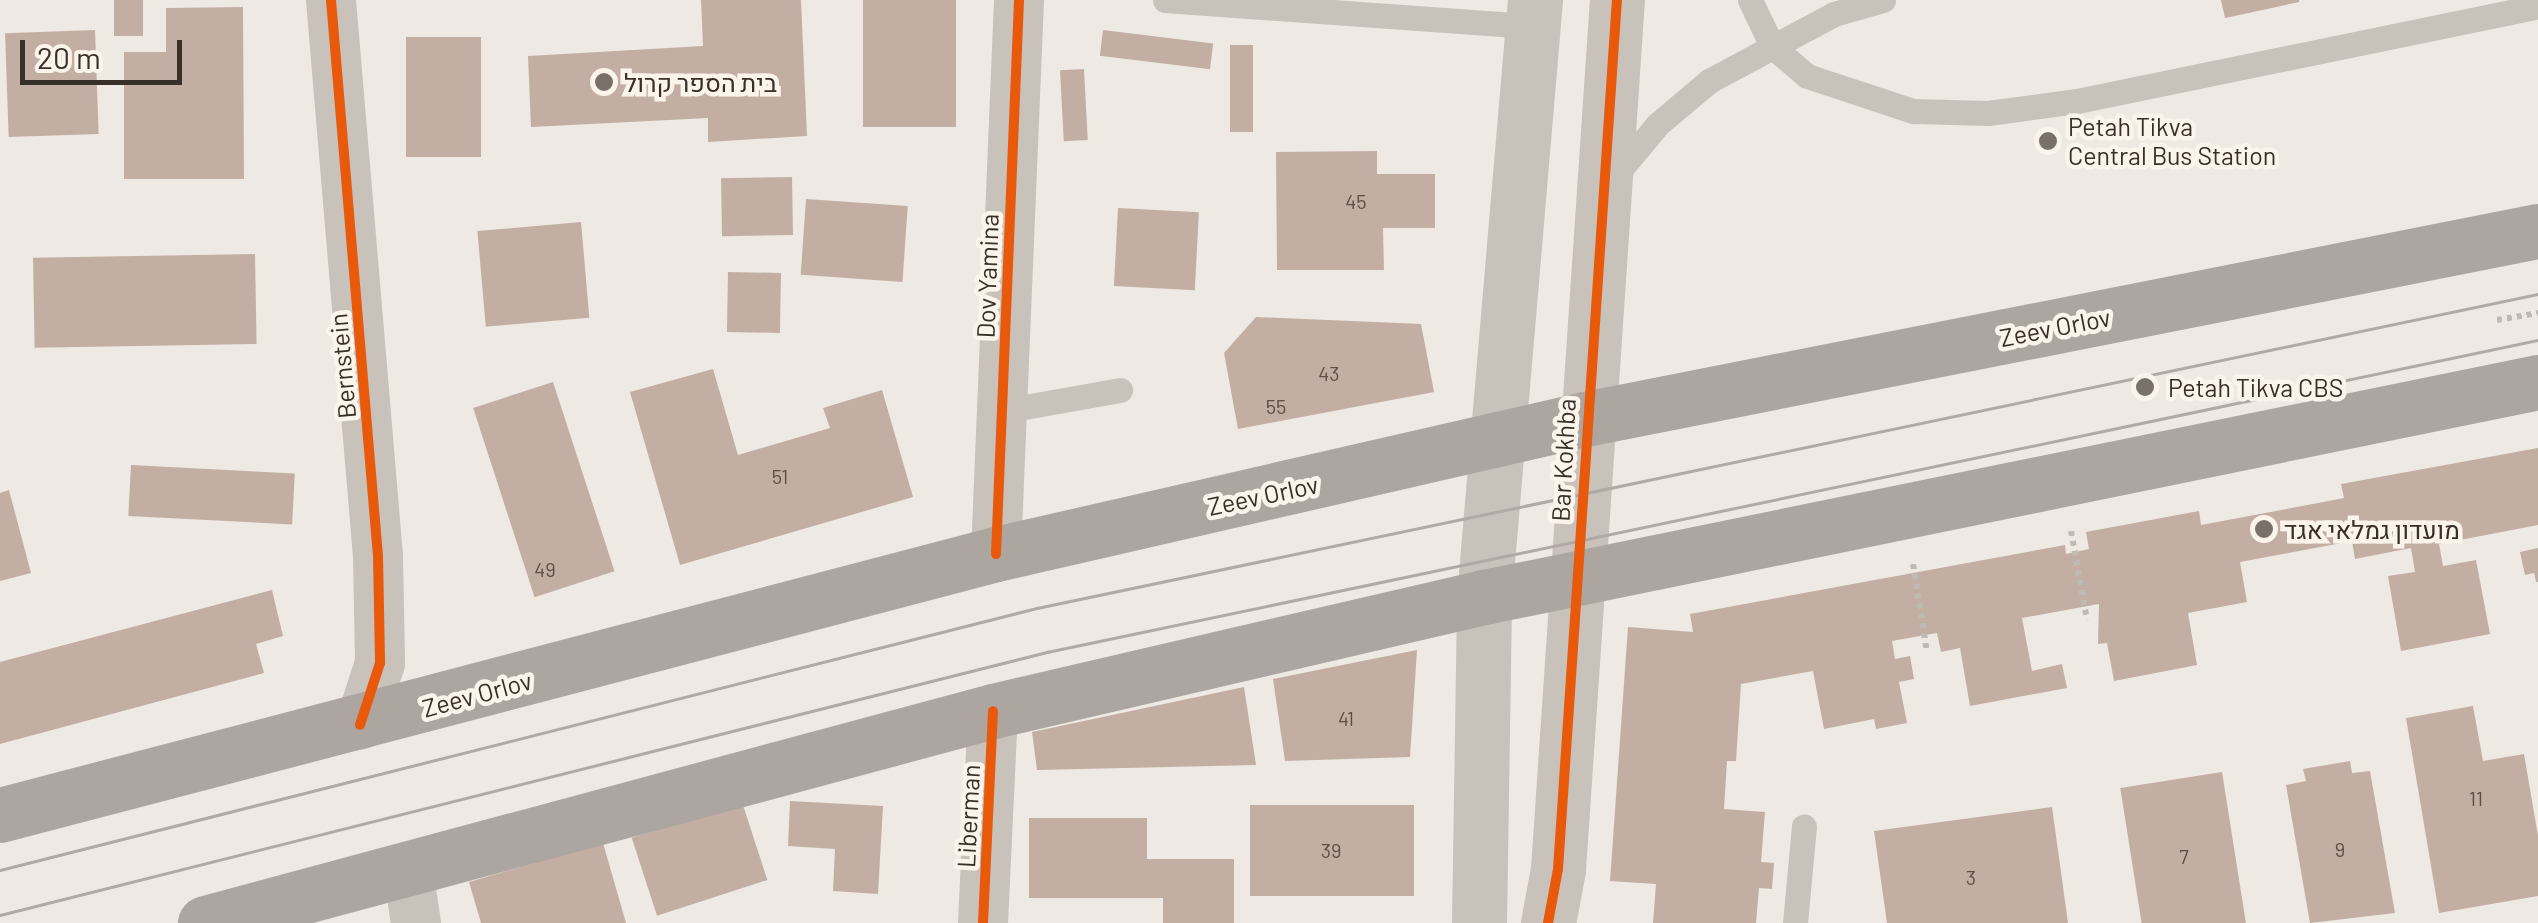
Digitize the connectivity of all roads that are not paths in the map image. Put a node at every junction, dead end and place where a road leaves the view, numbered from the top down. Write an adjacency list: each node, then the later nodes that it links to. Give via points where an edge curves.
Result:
1 (331, 0): 21 (street, Bernstein, via 378,556 380,662)
2 (1018, 0): 14 (street, Dov Yamina)
3 (1165, 0): 8 (lane)
4 (1617, 0): 10 (street, Bar Kokhba)
5 (1750, 0): 9 (lane)
6 (1883, 0): 9 (lane, via 1834,14)
7 (2538, 6): 9 (lane, via 2077,101 1988,113 1913,111 1852,96 1807,76)
8 (1534, 13): 16 (street)
9 (1772, 46): 10 (lane, via 1684,99)
10 (1600, 194): 15 (street, Bar Kokhba)
11 (2538, 232): 15 (main road, Zeev Orlov)
12 (2538, 382): 18 (main road)
13 (1120, 390): 14 (lane)
14 (1002, 411): 17 (street, Dov Yamina)
15 (1585, 420): 16 (main road, Zeev Orlov); 18 (street, Bar Kokhba)
16 (1496, 444): 17 (main road, Zeev Orlov); 19 (street)
17 (996, 554): 21 (main road, Zeev Orlov)
18 (1576, 579): 19 (main road); 29 (street, Bar Kokhba, via 1558,868)
19 (1484, 597): 20 (main road); 28 (street)
20 (993, 711): 24 (main road); 27 (street, Liberman)
21 (360, 725): 22 (main road, Zeev Orlov)
22 (0, 815)
23 (1804, 826): 30 (lane)
24 (408, 868): 25 (main road); 26 (street)
25 (206, 923)
26 (416, 923)
27 (982, 923)
28 (1479, 923)
29 (1548, 923)
30 (1795, 923)

